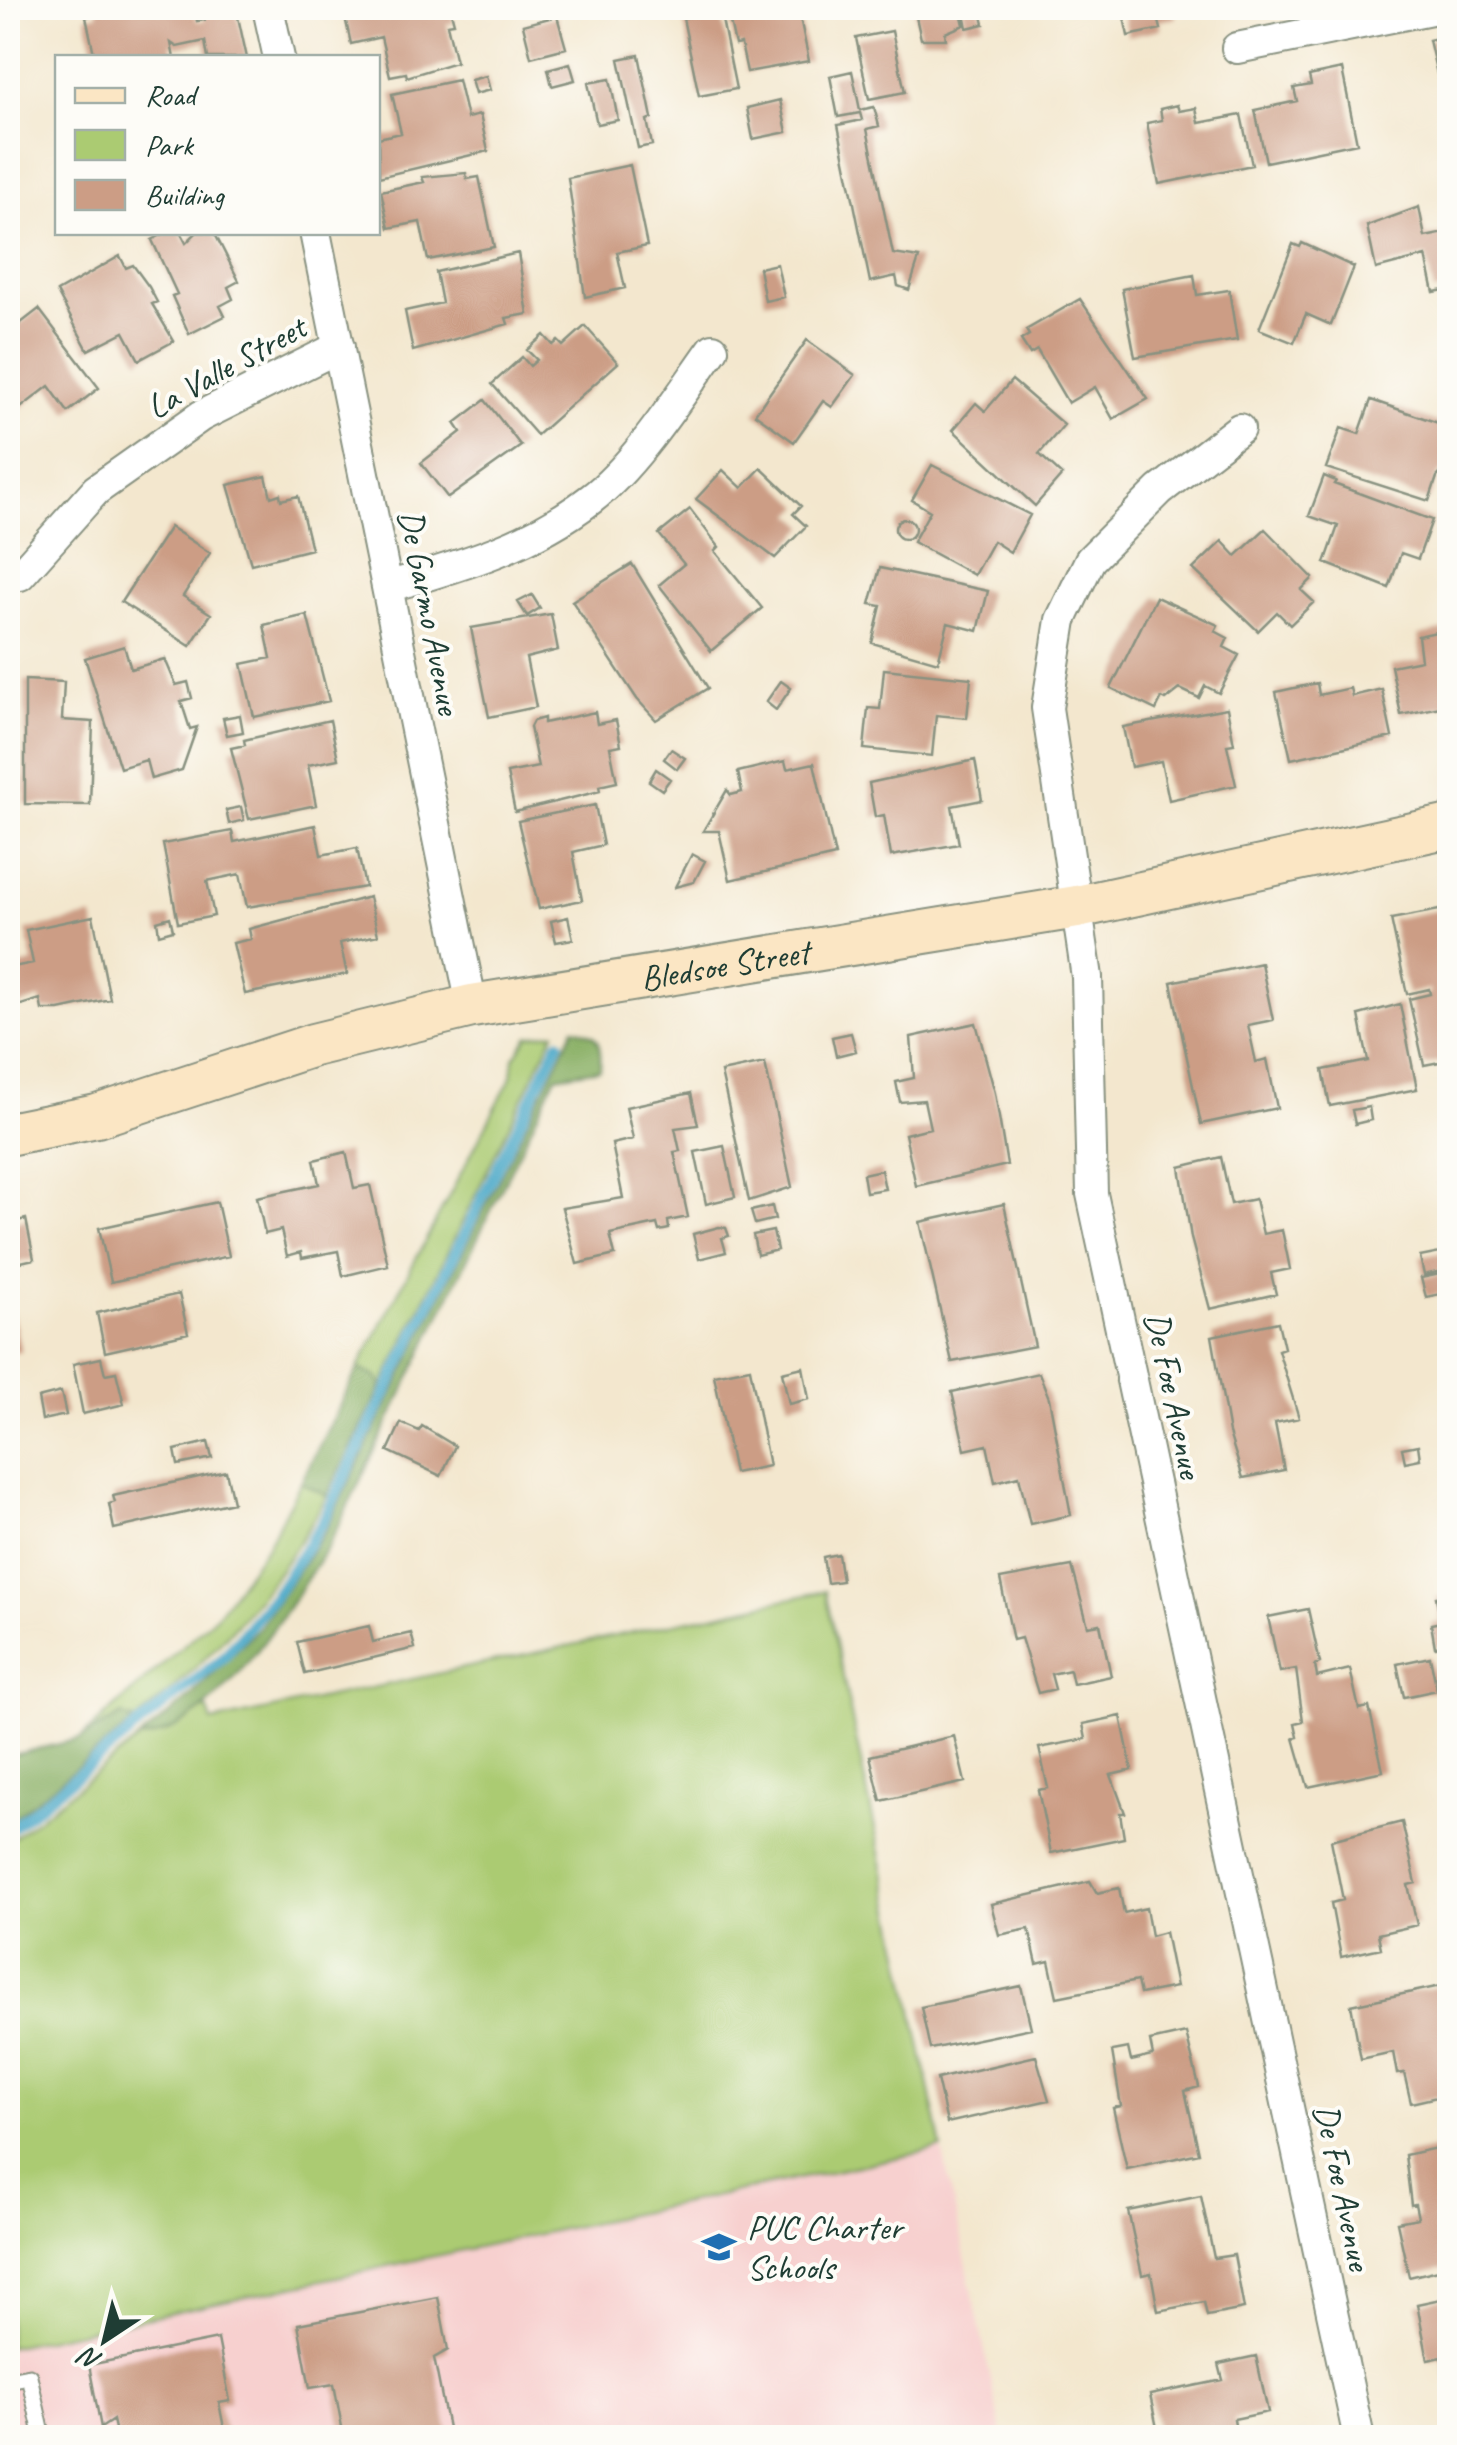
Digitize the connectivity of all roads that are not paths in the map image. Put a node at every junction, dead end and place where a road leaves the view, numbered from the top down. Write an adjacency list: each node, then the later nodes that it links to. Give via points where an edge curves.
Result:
1 (268, 8): 4 (street)
2 (1436, 8): 3 (street)
3 (1238, 48)
4 (278, 55)
5 (316, 235): 6 (street, De Garmo Avenue)
6 (340, 348): 9 (street, La Valle Street, via 201,416 96,490); 10 (street, De Garmo Avenue)
7 (714, 350): 10 (street, via 593,498 493,556)
8 (1240, 429): 12 (street, De Foe Avenue, via 1160,490 1090,560 1061,620 1047,708)
9 (20, 576)
10 (386, 587): 13 (street, De Garmo Avenue)
11 (1450, 826): 12 (street, Bledsoe Street)
12 (1078, 906): 13 (street, Bledsoe Street); 17 (street, De Foe Avenue, via 1087,977 1092,1194)
13 (472, 1006): 14 (street, Bledsoe Street, via 313,1045 97,1116)
14 (8, 1134)
15 (8, 2380): 16 (lane, via 29,2376)
16 (43, 2438)
17 (1359, 2438)

